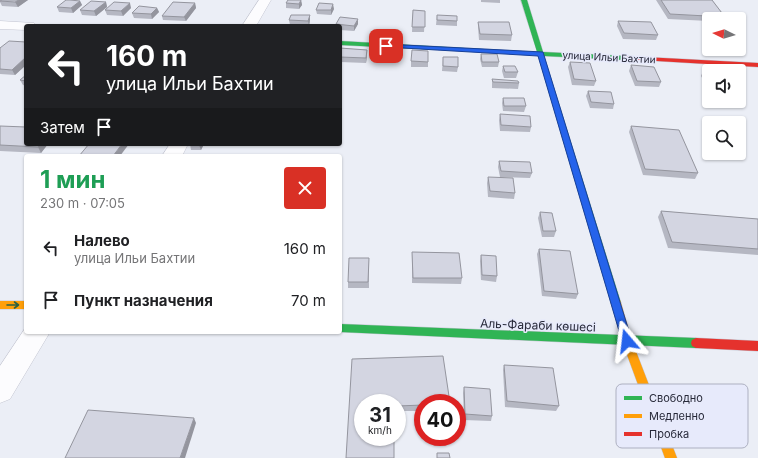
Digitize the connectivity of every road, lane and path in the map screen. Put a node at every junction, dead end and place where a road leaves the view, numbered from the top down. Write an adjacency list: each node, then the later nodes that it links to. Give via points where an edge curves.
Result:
1 (265, 0): 4 (street)
2 (524, 0): 7 (street)
3 (0, 24): 5 (street)
4 (250, 24)
5 (24, 26)
6 (342, 43): 7 (street, улица Ильи Бахтии)
7 (541, 54): 8 (street, улица Ильи Бахтии); 13 (street)
8 (758, 66)
9 (0, 305): 10 (street, one-way to 10)
10 (24, 305)
11 (342, 328): 13 (street, Аль-Фараби көшесі)
12 (36, 334): 16 (street)
13 (627, 341): 14 (street, Аль-Фараби көшесі); 15 (street)
14 (758, 346)
15 (643, 384)
16 (0, 390)
17 (667, 448): 18 (street)
18 (671, 458)

